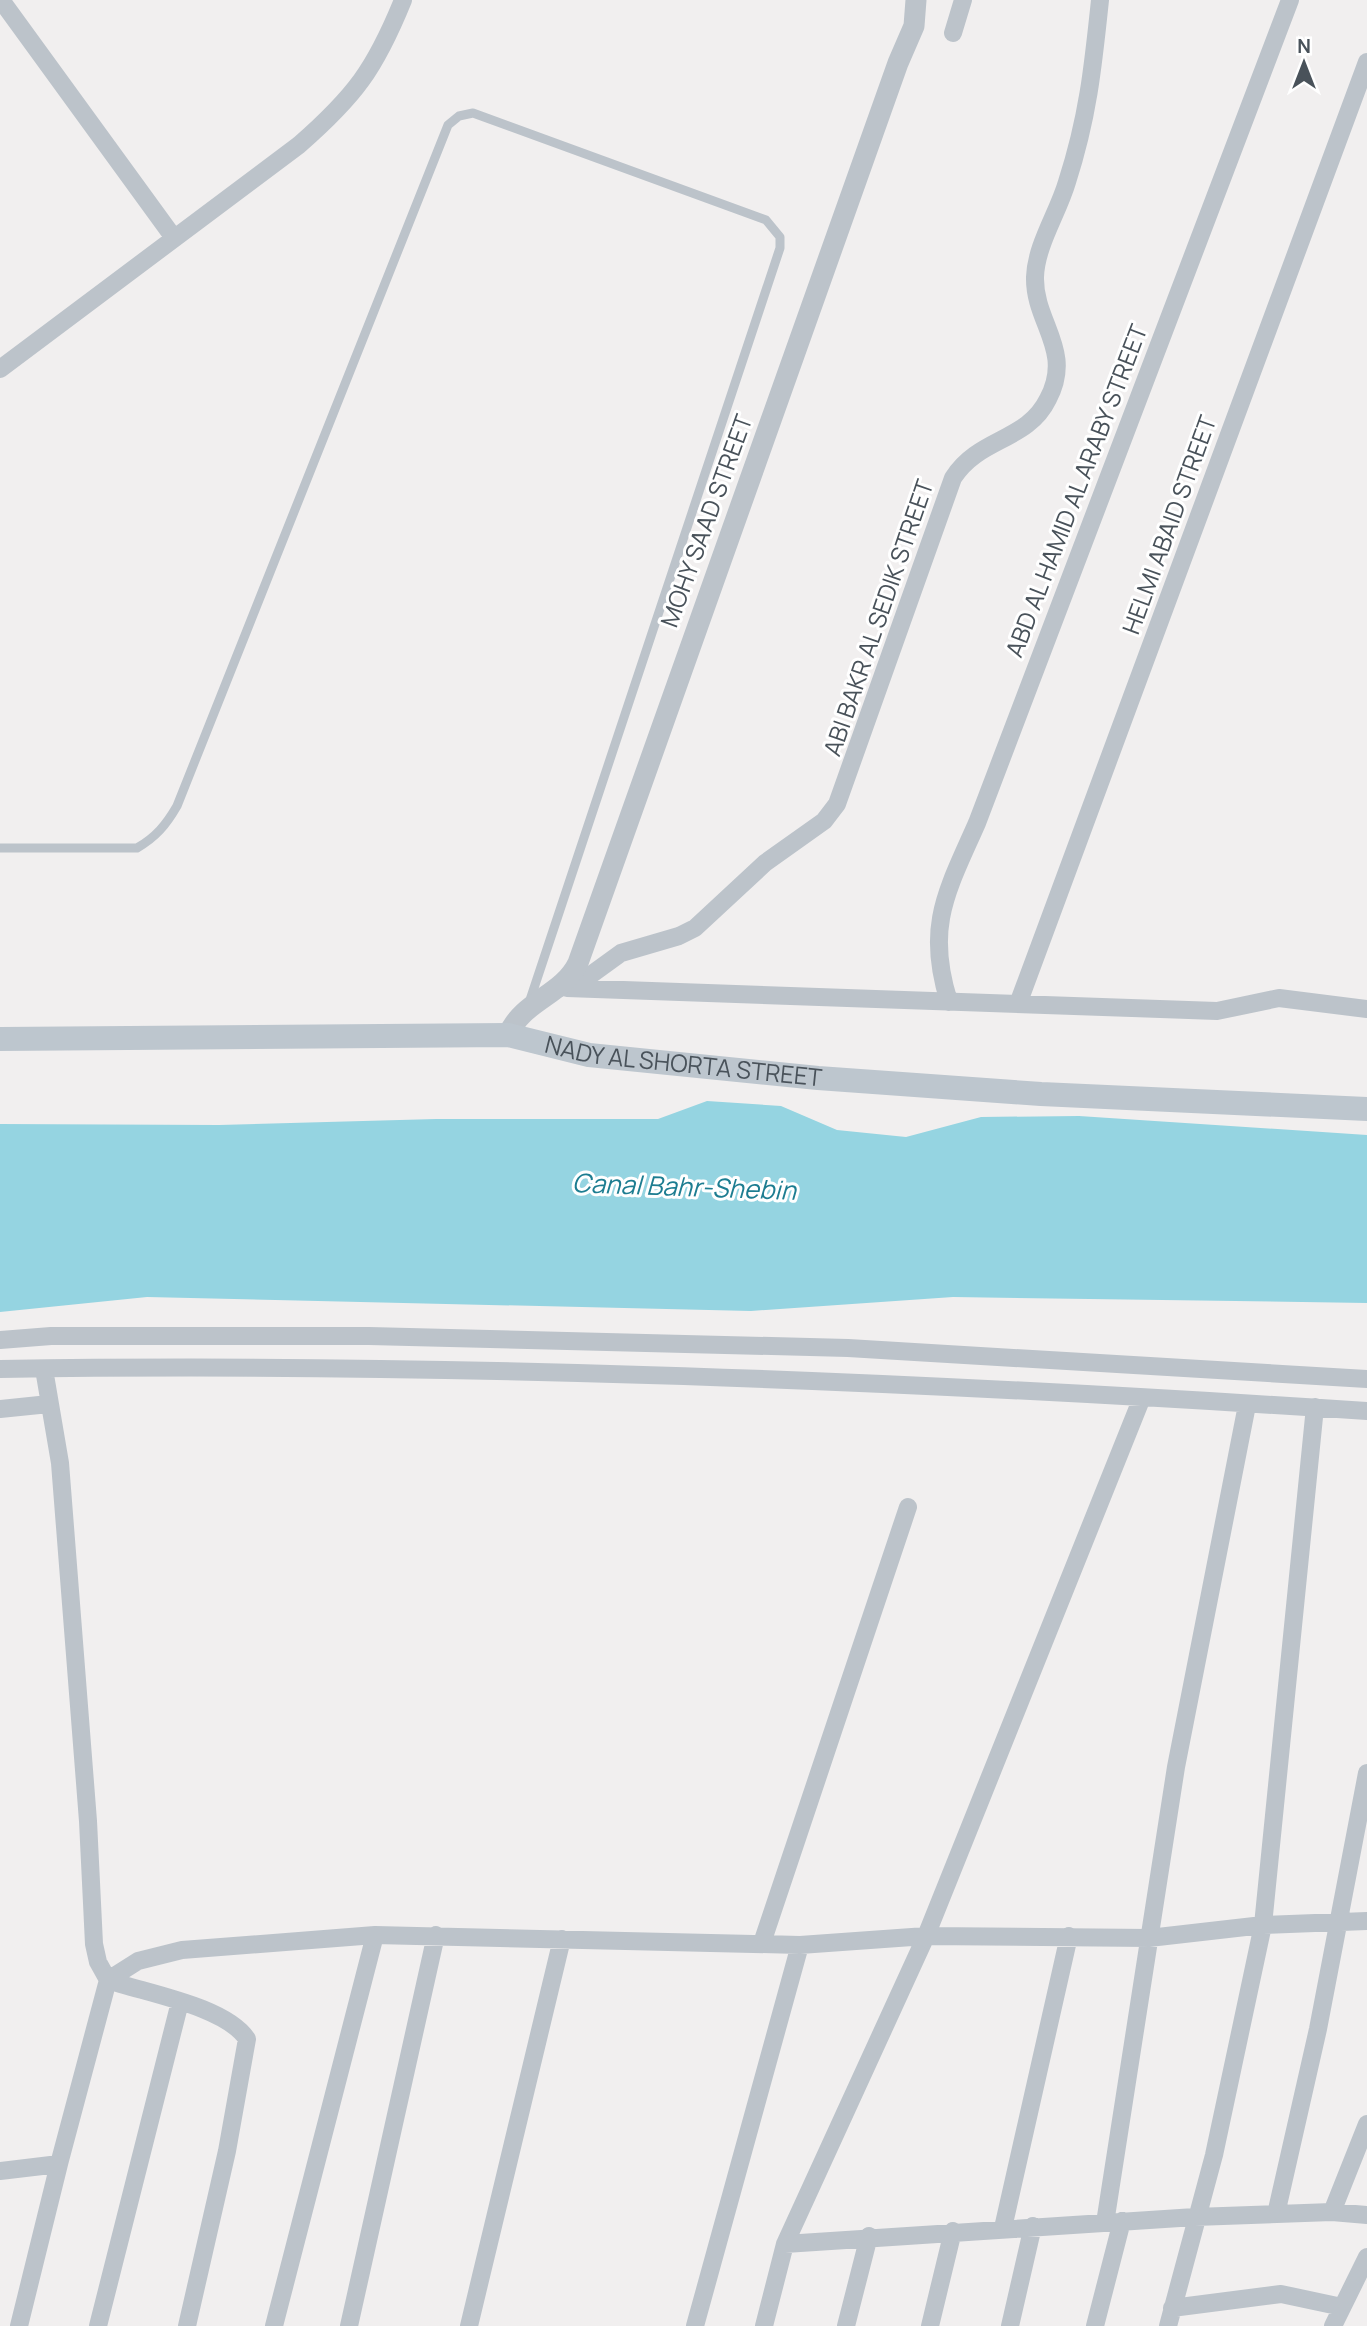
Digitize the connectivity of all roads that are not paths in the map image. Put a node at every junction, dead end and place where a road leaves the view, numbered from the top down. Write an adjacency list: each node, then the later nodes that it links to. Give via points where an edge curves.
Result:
1 (1, 0): 9 (street)
2 (403, 0): 9 (street, via 370,73 338,111)
3 (916, 0): 12 (street, MOHY SAAD STREET, via 911,38 893,76 578,963)
4 (963, 0): 7 (street)
5 (1100, 0): 12 (street, ABI BAKR AL SEDIK STREET, via 1085,123 1035,275 1040,310 1055,343 1055,380 1049,397 1027,427 984,446 953,478 837,804 824,821 765,863 695,928 621,953 592,974)
6 (1290, 0): 13 (street, ABD AL HAMID AL ARABY STREET, via 977,823 945,893 938,937)
7 (953, 33)
8 (1367, 62): 14 (street, HELMI ABAID STREET)
9 (174, 238): 10 (street)
10 (0, 369)
11 (0, 848): 15 (lane, via 137,848 167,824 448,125 473,113 766,220 779,237 780,248)
12 (560, 988): 13 (street); 15 (street, MOHY SAAD STREET)
13 (949, 1002): 14 (street)
14 (1018, 1004): 16 (street, via 1217,1011 1279,999)
15 (527, 1008): 17 (street, MOHY SAAD STREET)
16 (1367, 1009)
17 (508, 1035): 18 (main road, NADY AL SHORTA STREET); 19 (main road, NADY AL SHORTA STREET, via 589,1055 818,1078)
18 (0, 1040)
19 (1367, 1109)
20 (0, 1340): 23 (street, via 369,1336 848,1348)
21 (0, 1369): 22 (street)
22 (44, 1369): 24 (street, via 598,1374); 25 (street)
23 (1367, 1378)
24 (1141, 1399): 26 (street); 37 (street)
25 (49, 1404): 28 (street); 43 (street, via 61,1475 94,1944)
26 (1247, 1405): 27 (street); 39 (street, via 1176,1767)
27 (1315, 1408): 29 (street); 34 (street)
28 (0, 1409)
29 (1367, 1411)
30 (908, 1507): 41 (street)
31 (1367, 1773): 33 (street)
32 (1367, 1921): 33 (street)
33 (1338, 1924): 34 (street); 49 (street)
34 (1263, 1925): 39 (street); 51 (street, via 1214,2155)
35 (376, 1935): 36 (street); 43 (street, via 182,1950 138,1961); 64 (street)
36 (436, 1935): 40 (street); 65 (street)
37 (926, 1936): 38 (street); 42 (street); 57 (street)
38 (1069, 1936): 39 (street); 54 (street)
39 (1149, 1938): 52 (street)
40 (562, 1939): 41 (street); 66 (street)
41 (762, 1943): 42 (street)
42 (800, 1945): 67 (street)
43 (108, 1980): 44 (street); 46 (street)
44 (180, 2002): 62 (street); 63 (street, via 218,2017 241,2030 247,2039)
45 (1367, 2124): 48 (street)
46 (59, 2164): 47 (street); 61 (street)
47 (0, 2171)
48 (1332, 2212): 49 (street); 50 (street)
49 (1276, 2214): 51 (street)
50 (1367, 2215)
51 (1195, 2217): 52 (street); 60 (street)
52 (1113, 2222): 53 (street); 72 (street)
53 (1033, 2227): 54 (street); 71 (street)
54 (1003, 2228): 55 (street)
55 (953, 2231): 56 (street); 70 (street)
56 (869, 2236): 57 (street); 69 (street)
57 (785, 2244): 68 (street)
58 (1367, 2258): 59 (street)
59 (1342, 2307): 60 (street, via 1281,2294); 73 (street)
60 (1170, 2317)
61 (19, 2326)
62 (98, 2326)
63 (187, 2326)
64 (274, 2326)
65 (349, 2326)
66 (470, 2326)
67 (695, 2326)
68 (764, 2326)
69 (846, 2326)
70 (930, 2326)
71 (1010, 2326)
72 (1095, 2326)
73 (1333, 2326)

